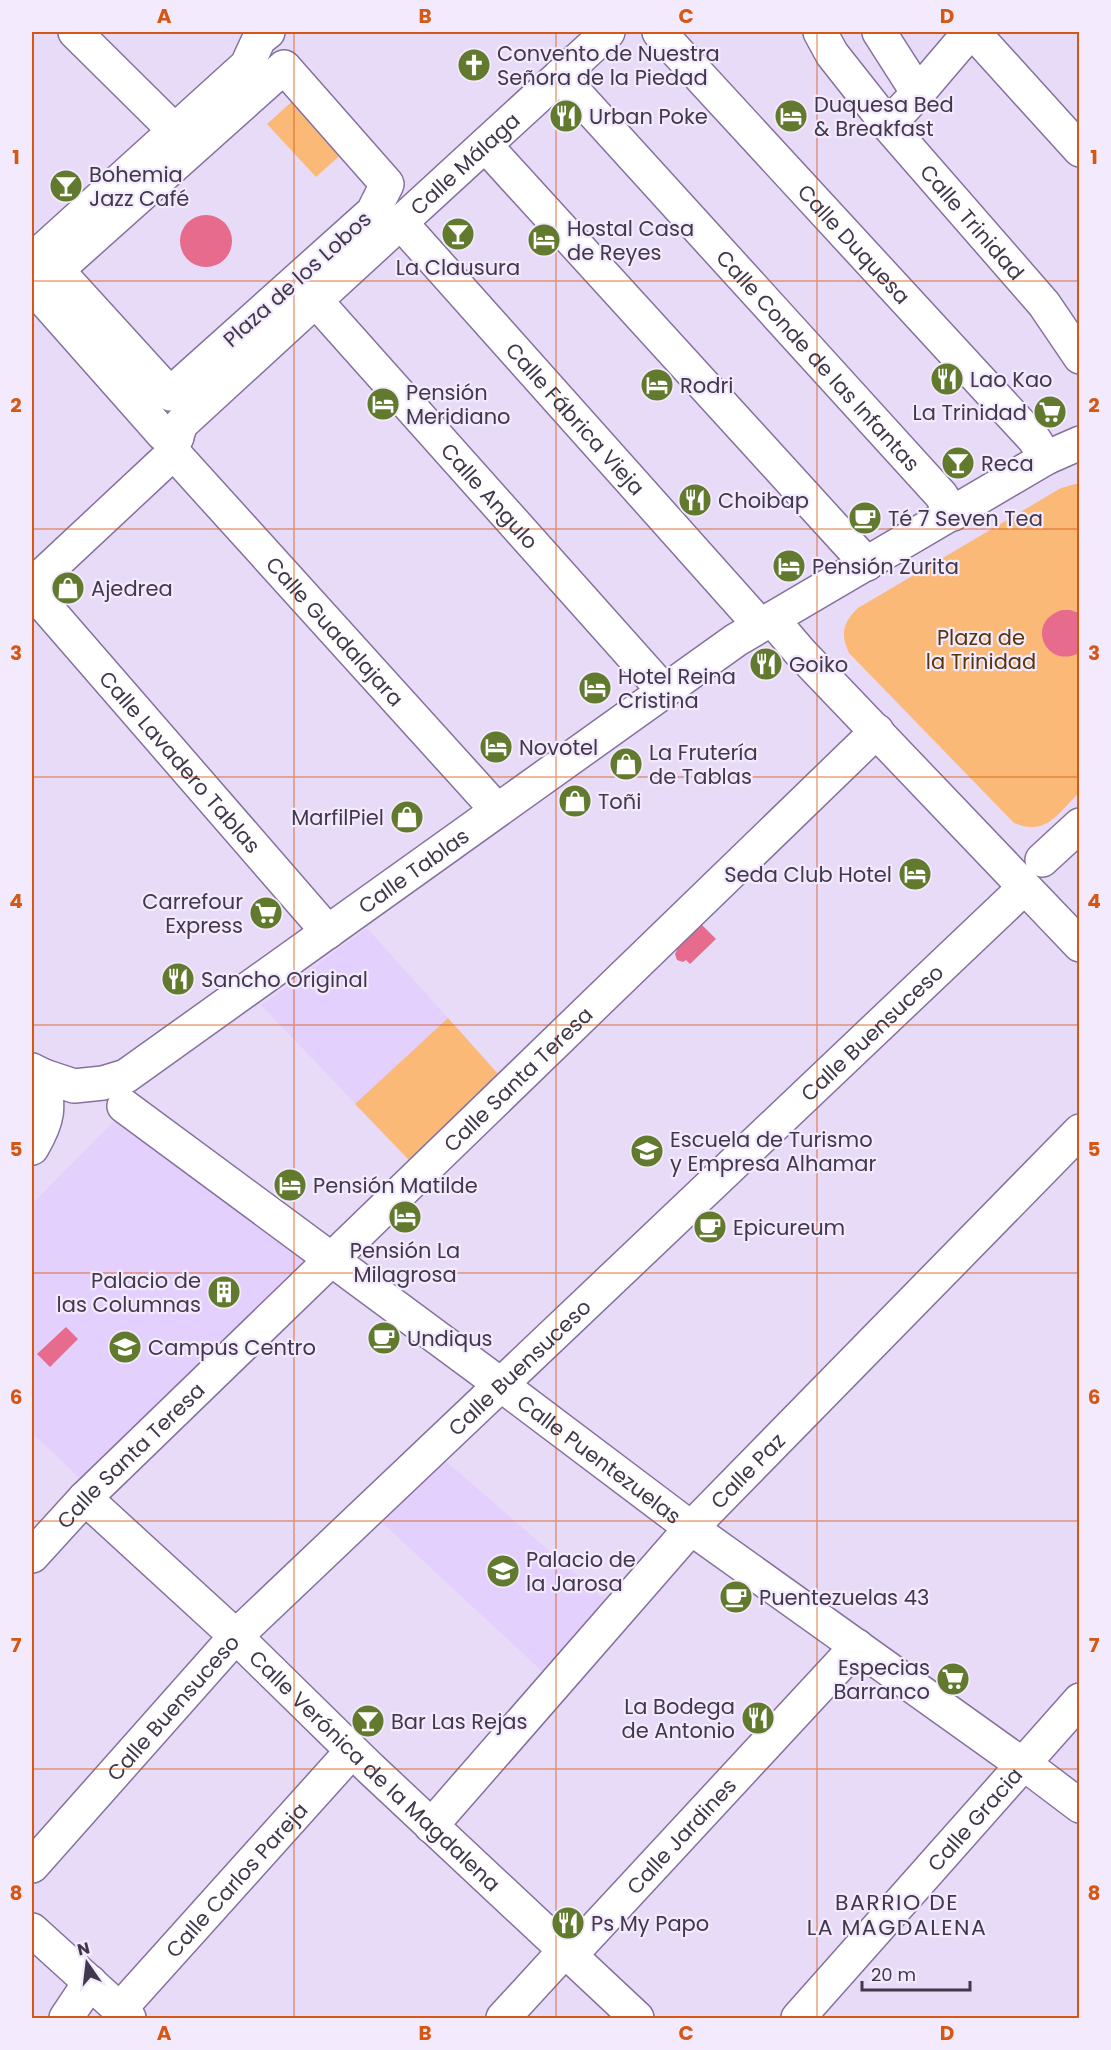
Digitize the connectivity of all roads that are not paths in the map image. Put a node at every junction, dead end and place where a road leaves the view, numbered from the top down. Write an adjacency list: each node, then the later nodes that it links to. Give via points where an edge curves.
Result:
1 (75, 32): 11 (street)
2 (608, 32): 8 (street, Calle Málaga)
3 (659, 32): 20 (street, Calle Duquesa, via 1034,439)
4 (820, 32): 10 (street, Calle Trinidad, via 832,54)
5 (879, 32): 9 (street)
6 (971, 32): 9 (street); 13 (street)
7 (263, 35): 11 (street, via 247,65)
8 (560, 76): 12 (street, Calle Málaga); 21 (street, Calle Conde de las Infantas, via 933,486)
9 (918, 93): 10 (street)
10 (888, 125): 17 (street, Calle Trinidad, via 1044,304)
11 (175, 131): 15 (street)
12 (485, 145): 14 (street, Calle Málaga); 22 (street)
13 (1080, 150)
14 (401, 222): 16 (street, Plaza de los Lobos); 25 (street, Calle Fábrica Vieja)
15 (40, 272): 15 (street, Plaza de los Lobos, via 170,394 373,212 387,184 284,67); 19 (street, via 163,434)
16 (316, 301): 19 (street, Plaza de los Lobos, via 181,424); 26 (street, Calle Angulo)
17 (1080, 357)
18 (1080, 443): 20 (street)
19 (175, 444): 23 (street, Plaza de los Lobos, via 170,456); 28 (street, Calle Guadalajara)
20 (1046, 458): 21 (street)
21 (952, 514): 22 (street)
22 (867, 564): 25 (street)
23 (32, 585)
24 (32, 591): 32 (street, Calle Lavadero Tablas)
25 (761, 617): 26 (street, Calle Tablas, via 736,640); 27 (street)
26 (664, 691): 28 (street, Calle Tablas)
27 (877, 731): 31 (street); 38 (street, Calle Santa Teresa)
28 (497, 810): 32 (street, Calle Tablas)
29 (1080, 825): 30 (street)
30 (1042, 860)
31 (1024, 888): 33 (street); 39 (street, Calle Buensuceso)
32 (328, 932): 34 (street, Calle Tablas, via 126,1077 74,1086)
33 (1080, 945)
34 (38, 1073): 37 (street, via 48,1105 44,1128)
35 (124, 1106): 38 (street, Calle Puentezuelas)
36 (1080, 1131): 41 (street, Calle Paz)
37 (32, 1148)
38 (330, 1259): 39 (street, Calle Puentezuelas); 40 (street, Calle Santa Teresa)
39 (500, 1384): 41 (street, Calle Puentezuelas); 43 (street, Calle Buensuceso)
40 (85, 1498): 42 (street, Calle Santa Teresa); 43 (street, Calle Verónica de la Magdalena)
41 (691, 1528): 44 (street, Calle Puentezuelas); 51 (street, Calle Paz)
42 (32, 1556)
43 (236, 1636): 47 (street, Calle Verónica de la Magdalena); 52 (street, Calle Buensuceso)
44 (857, 1646): 48 (street, Calle Puentezuelas); 54 (street, Calle Jardines, via 577,1948)
45 (1080, 1700): 48 (street, Calle Gracia)
46 (1080, 1715): 49 (street, via 1041,1761 1075,1784)
47 (352, 1751): 51 (street, Calle Verónica de la Magdalena); 56 (street, Calle Carlos Pareja)
48 (1023, 1765): 50 (street, Calle Puentezuelas); 60 (street, Calle Gracia)
49 (1080, 1777)
50 (1080, 1806)
51 (431, 1826): 54 (street, Calle Verónica de la Magdalena)
52 (32, 1866)
53 (32, 1930): 55 (street)
54 (567, 1953): 58 (street, Calle Jardines); 59 (street, Calle Verónica de la Magdalena)
55 (90, 1982): 56 (street); 57 (street)
56 (124, 2014)
57 (66, 2019)
58 (503, 2019)
59 (637, 2019)
60 (798, 2019)

